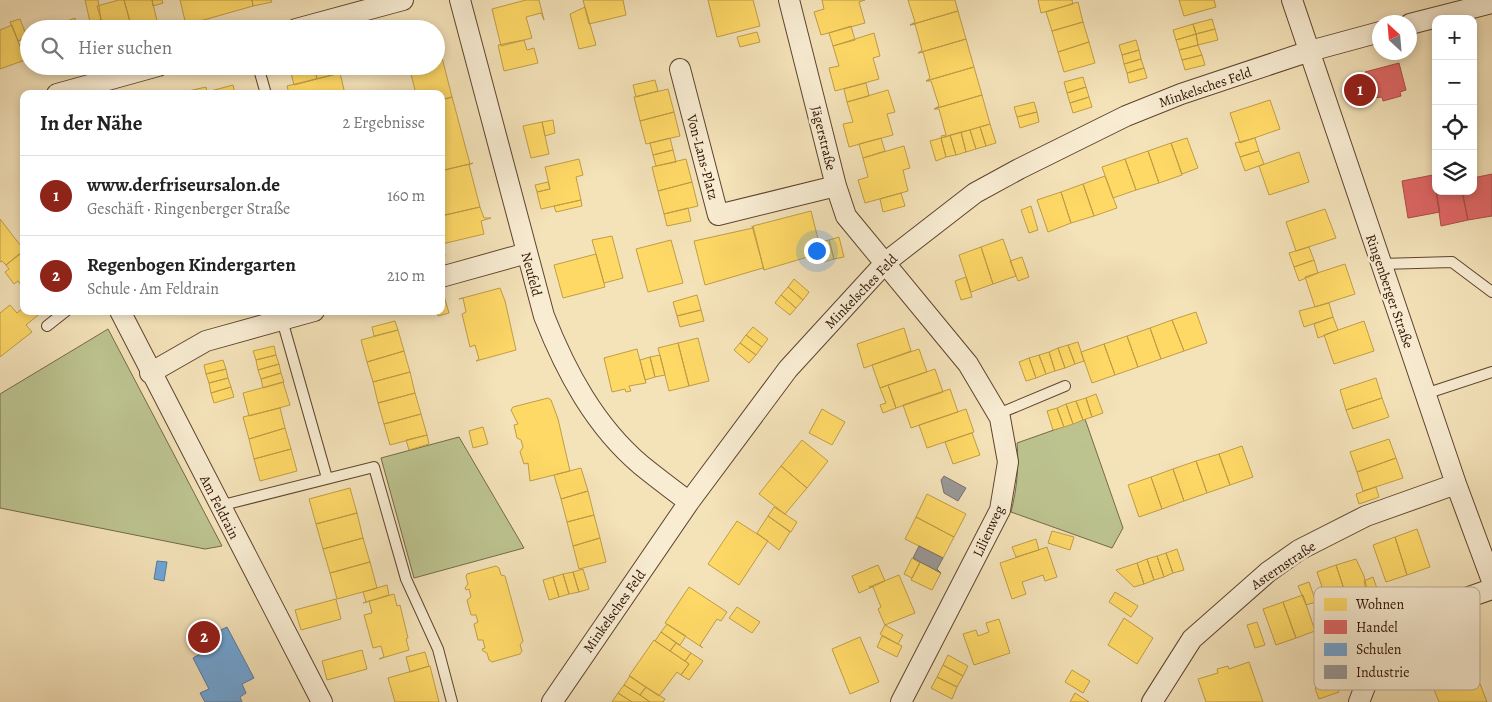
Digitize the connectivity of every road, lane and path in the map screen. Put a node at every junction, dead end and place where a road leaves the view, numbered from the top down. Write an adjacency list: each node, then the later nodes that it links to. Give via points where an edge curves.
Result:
1 (403, 0): 6 (street)
2 (460, 0): 16 (street, Neufeld)
3 (789, 0): 15 (street, Jägerstraße)
4 (1292, 0): 9 (street, Ringenberger Straße)
5 (1492, 3): 7 (street)
6 (329, 20)
7 (1417, 22)
8 (1372, 34): 9 (street, Minkelsches Feld)
9 (1310, 51): 17 (street, Minkelsches Feld, via 1135,112 1019,168 975,193); 18 (street, Ringenberger Straße)
10 (680, 69): 15 (street, Von-Lans-Platz, via 718,215)
11 (126, 75): 13 (street)
12 (261, 75): 14 (lane)
13 (71, 90)
14 (265, 90)
15 (836, 186): 17 (street, Jägerstraße, via 846,216)
16 (527, 253): 19 (street); 33 (street, Neufeld, via 544,316 560,355 594,414 640,464)
17 (886, 262): 30 (street, Lilienweg, via 968,364); 33 (street, Minkelsches Feld, via 788,369)
18 (1381, 264): 20 (lane, via 1452,262); 29 (street, Ringenberger Straße)
19 (445, 276)
20 (1492, 292)
21 (61, 315): 25 (lane)
22 (122, 315): 27 (street, Am Feldrain)
23 (300, 315): 24 (street)
24 (282, 320): 27 (street, via 206,341); 31 (lane)
25 (47, 326)
26 (1492, 372): 29 (lane)
27 (150, 373): 34 (street, Am Feldrain)
28 (1065, 386): 30 (lane)
29 (1425, 394): 32 (street, Ringenberger Straße)
30 (998, 414): 42 (street, Lilienweg, via 1008,462 1000,510)
31 (327, 478): 34 (lane); 40 (lane, via 374,467 406,579 438,649)
32 (1456, 484): 35 (street, Ringenberger Straße); 43 (street, Asternstraße, via 1366,516 1299,550 1268,572 1192,639)
33 (689, 502): 41 (street, Minkelsches Feld)
34 (219, 506): 39 (street, Am Feldrain)
35 (1492, 581)
36 (1492, 589): 37 (street)
37 (1480, 593)
38 (1364, 690): 44 (street)
39 (322, 702)
40 (452, 702)
41 (552, 702)
42 (901, 702)
43 (1152, 702)
44 (1359, 702)

